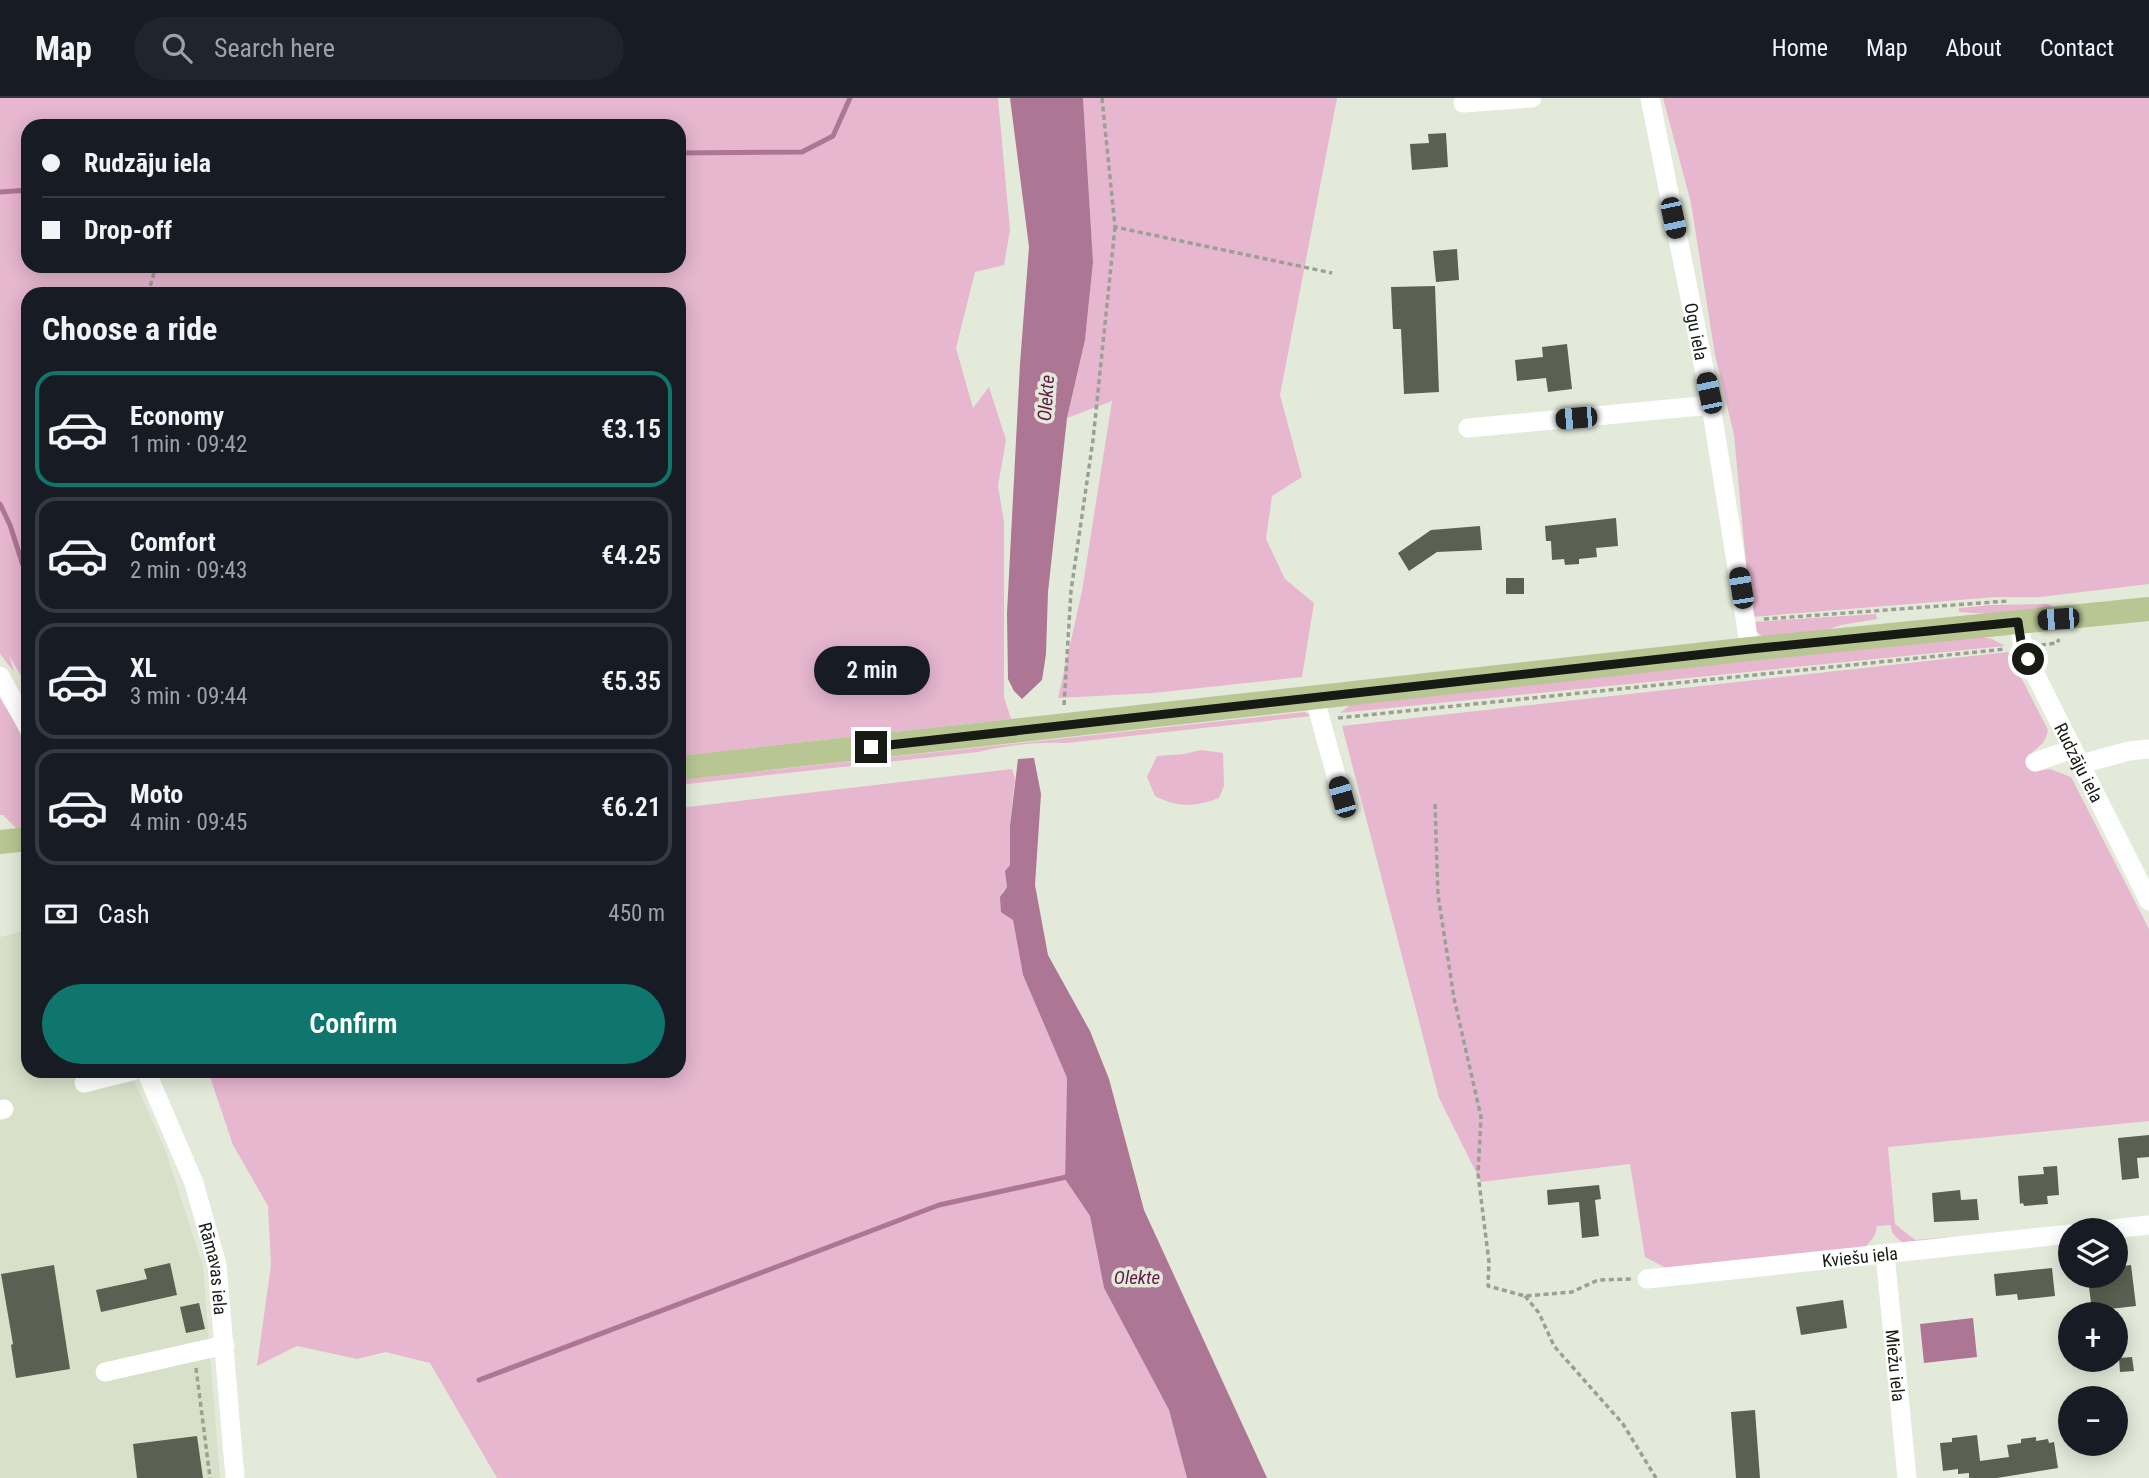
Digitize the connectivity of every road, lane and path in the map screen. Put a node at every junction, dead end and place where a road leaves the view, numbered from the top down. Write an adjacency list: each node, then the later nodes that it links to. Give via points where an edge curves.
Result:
1 (1102, 98): 5 (path)
2 (1532, 98): 4 (street)
3 (1649, 98): 7 (street, Ogu iela)
4 (1463, 103)
5 (1115, 227): 6 (path); 17 (path, via 1071,591)
6 (1332, 273)
7 (1711, 405): 8 (street); 13 (street, Ogu iela)
8 (1468, 428)
9 (2149, 609): 10 (main road)
10 (2058, 619): 11 (main road); 12 (path, via 2057,643)
11 (2018, 622): 12 (street, Rudzāju iela); 13 (main road)
12 (2022, 648): 16 (path); 19 (street, Rudzāju iela)
13 (1750, 649): 16 (main road)
14 (0, 676): 15 (street)
15 (21, 714)
16 (1319, 717): 17 (main road); 22 (street)
17 (1062, 725): 21 (main road)
18 (2149, 749): 19 (street)
19 (2077, 757): 20 (street); 26 (street, Rudzāju iela)
20 (2035, 762)
21 (686, 767)
22 (1342, 797)
23 (1435, 804): 35 (path, via 1438,895 1454,998 1481,1117 1478,1174 1488,1286)
24 (21, 840): 25 (main road)
25 (0, 842)
26 (2149, 901)
27 (104, 1078): 29 (street)
28 (149, 1078): 36 (street, Rāmavas iela, via 194,1183 218,1265)
29 (84, 1083)
30 (2149, 1225): 31 (street)
31 (2128, 1227)
32 (2058, 1235): 33 (street, Kviešu iela)
33 (1885, 1254): 34 (street, Kviešu iela); 42 (street, Miežu iela)
34 (1647, 1279): 35 (path, via 1598,1280 1572,1292)
35 (1525, 1296): 41 (path, via 1539,1313 1553,1346 1623,1424)
36 (225, 1345): 37 (street); 40 (street, Rāmavas iela)
37 (194, 1352): 38 (street); 39 (path)
38 (105, 1372)
39 (210, 1478)
40 (235, 1478)
41 (1656, 1478)
42 (1907, 1478)

